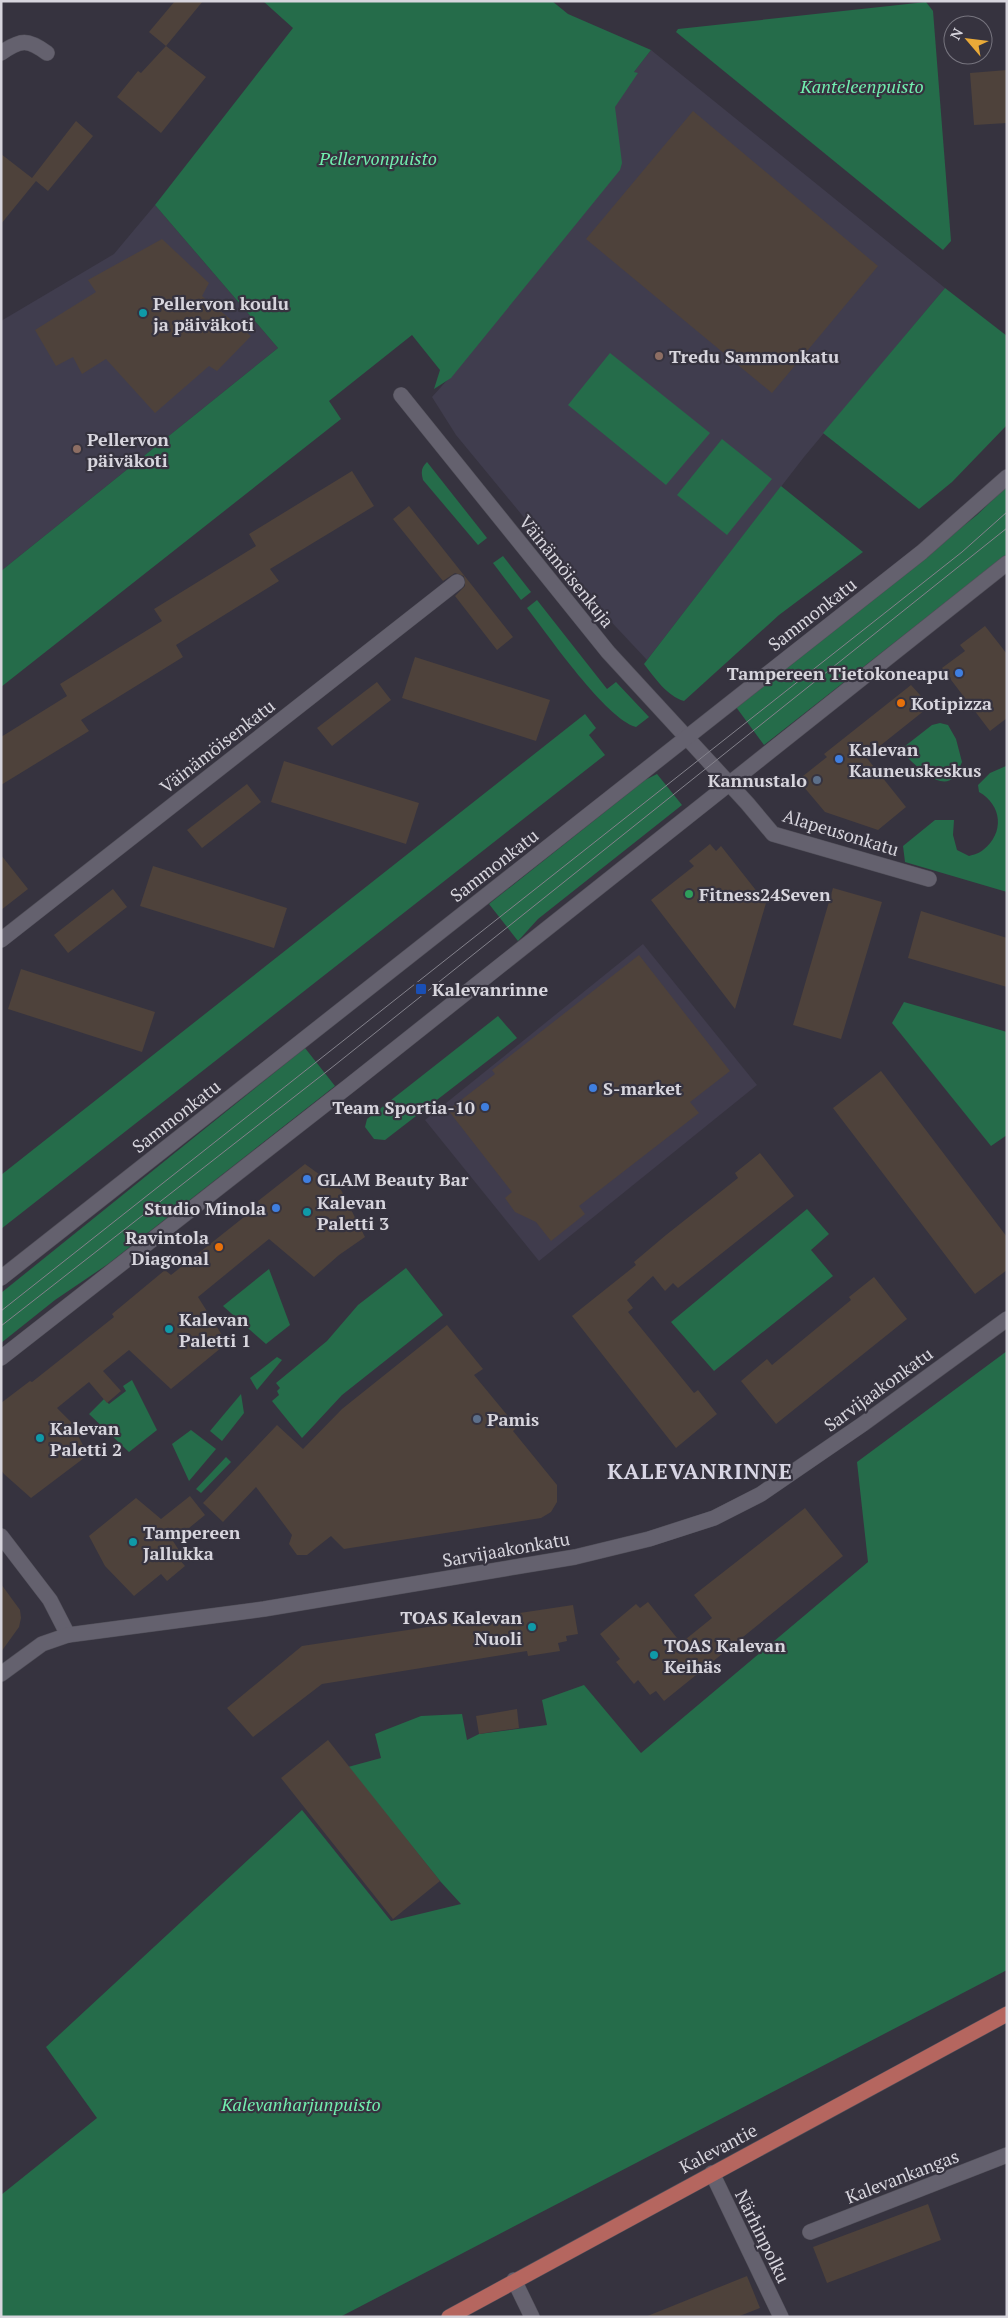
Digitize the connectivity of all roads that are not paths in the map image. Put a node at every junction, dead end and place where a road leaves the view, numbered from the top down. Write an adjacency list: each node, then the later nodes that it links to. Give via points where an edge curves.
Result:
1 (1, 53): 2 (street, via 18,43 32,42)
2 (47, 53)
3 (401, 395): 7 (street, Väinämöisenkuja, via 608,652)
4 (1007, 477): 7 (street, Sammonkatu, via 922,552)
5 (1007, 563): 9 (street)
6 (457, 582): 11 (street, Väinämöisenkatu)
7 (686, 737): 8 (street, Väinämöisenkuja); 12 (street, Sammonkatu)
8 (711, 764): 9 (street, Alapeusonkatu)
9 (729, 784): 10 (street, Alapeusonkatu, via 773,834); 14 (street)
10 (929, 879)
11 (1, 940)
12 (1, 1278)
13 (1007, 1319): 16 (street, Sarvijaakonkatu, via 761,1494 714,1518 649,1539 575,1557 264,1609)
14 (1, 1358)
15 (1, 1536): 16 (street, via 50,1600)
16 (68, 1634): 17 (street, Sarvijaakonkatu, via 42,1644)
17 (1, 1674)
18 (1007, 2014): 20 (main road, Kalevantie)
19 (1007, 2155): 21 (street, Kalevankangas)
20 (712, 2173): 22 (main road, Kalevantie); 25 (street, Närhinpolku)
21 (810, 2232)
22 (514, 2280): 23 (main road, Kalevantie); 24 (street)
23 (449, 2317)
24 (532, 2317)
25 (781, 2317)

